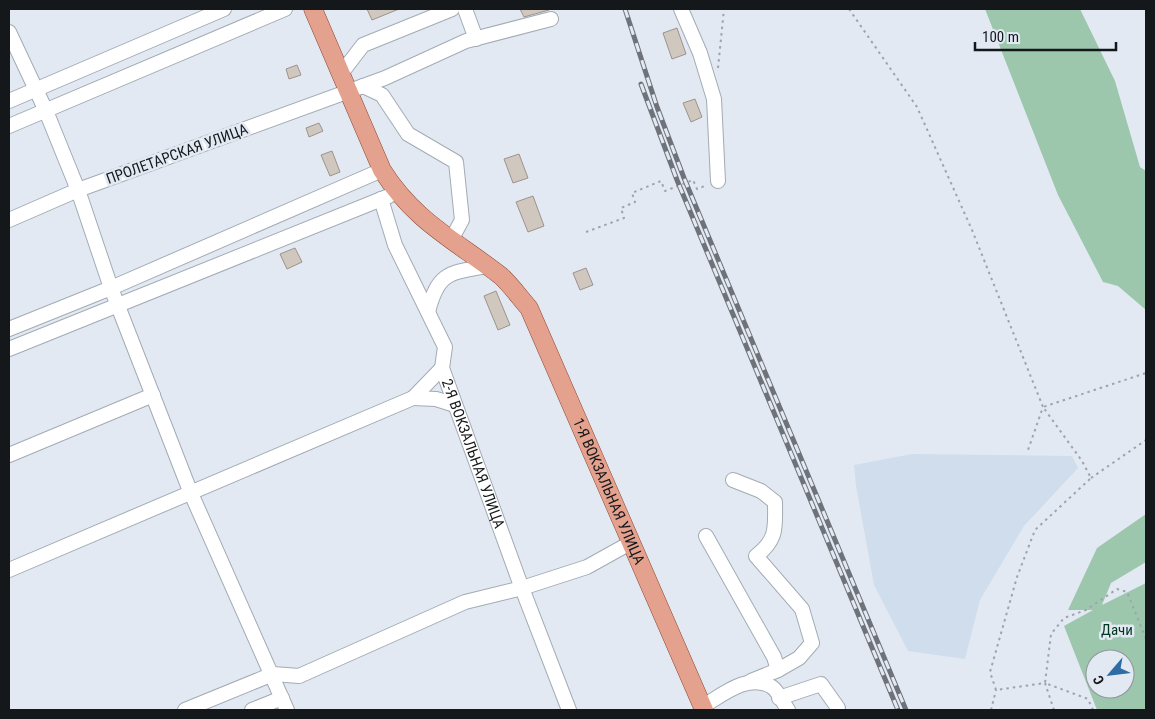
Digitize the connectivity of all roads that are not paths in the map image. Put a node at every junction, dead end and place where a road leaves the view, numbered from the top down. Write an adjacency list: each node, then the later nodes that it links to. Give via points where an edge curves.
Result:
1 (224, 9): 13 (street)
2 (285, 9): 15 (street)
3 (313, 9): 11 (main road)
4 (452, 9): 7 (street)
5 (465, 9): 10 (street)
6 (681, 9): 18 (street, via 700,53 714,99)
7 (426, 14): 11 (street, via 363,45)
8 (551, 19): 10 (street, ПРОЛЕТАРСКАЯ УЛИЦА)
9 (9, 32): 13 (street)
10 (476, 39): 12 (street, ПРОЛЕТАРСКАЯ УЛИЦА)
11 (340, 75): 12 (main road)
12 (355, 89): 17 (main road); 19 (street, ПРОЛЕТАРСКАЯ УЛИЦА); 22 (street, via 382,95 408,134 456,162 462,220)
13 (36, 90): 14 (street); 15 (street)
14 (9, 101)
15 (46, 111): 16 (street); 19 (street)
16 (9, 126)
17 (382, 170): 20 (main road, 1-Я ВОКЗАЛЬНАЯ УЛИЦА); 24 (street)
18 (718, 181)
19 (78, 190): 21 (street, ПРОЛЕТАРСКАЯ УЛИЦА); 24 (street)
20 (388, 196): 22 (main road, 1-Я ВОКЗАЛЬНАЯ УЛИЦА); 25 (street); 26 (street, 2-Я ВОКЗАЛЬНАЯ УЛИЦА, via 395,245)
21 (9, 220)
22 (451, 240): 23 (main road, 1-Я ВОКЗАЛЬНАЯ УЛИЦА)
23 (487, 266): 26 (street, via 445,276 433,290); 37 (main road, 1-Я ВОКЗАЛЬНАЯ УЛИЦА, via 529,308)
24 (111, 288): 25 (street); 27 (street)
25 (118, 304): 28 (street); 30 (street)
26 (428, 312): 29 (street, 2-Я ВОКЗАЛЬНАЯ УЛИЦА, via 445,347)
27 (9, 329)
28 (9, 349)
29 (442, 368): 31 (street); 32 (street, 2-Я ВОКЗАЛЬНАЯ УЛИЦА)
30 (153, 395): 33 (street); 35 (street)
31 (413, 398): 32 (street, via 436,399); 35 (street)
32 (455, 405): 39 (street, 2-Я ВОКЗАЛЬНАЯ УЛИЦА)
33 (9, 455)
34 (733, 480): 40 (street, via 761,491 774,502 775,527 769,546 756,556 802,609 812,643 799,658)
35 (190, 492): 38 (street); 41 (street)
36 (706, 536): 40 (street, via 774,657)
37 (632, 542): 39 (street, via 587,567); 45 (main road, 1-Я ВОКЗАЛЬНАЯ УЛИЦА)
38 (9, 570)
39 (522, 588): 41 (street, via 465,602 299,676); 49 (street, 2-Я ВОКЗАЛЬНАЯ УЛИЦА)
40 (778, 670): 42 (street)
41 (273, 674): 44 (street); 47 (street)
42 (751, 681): 43 (street, via 772,687); 45 (street, via 731,689)
43 (779, 698): 46 (street, via 821,684); 50 (street)
44 (285, 704): 48 (street)
45 (703, 708)
46 (838, 708)
47 (185, 710)
48 (252, 710)
49 (569, 710)
50 (788, 710)

